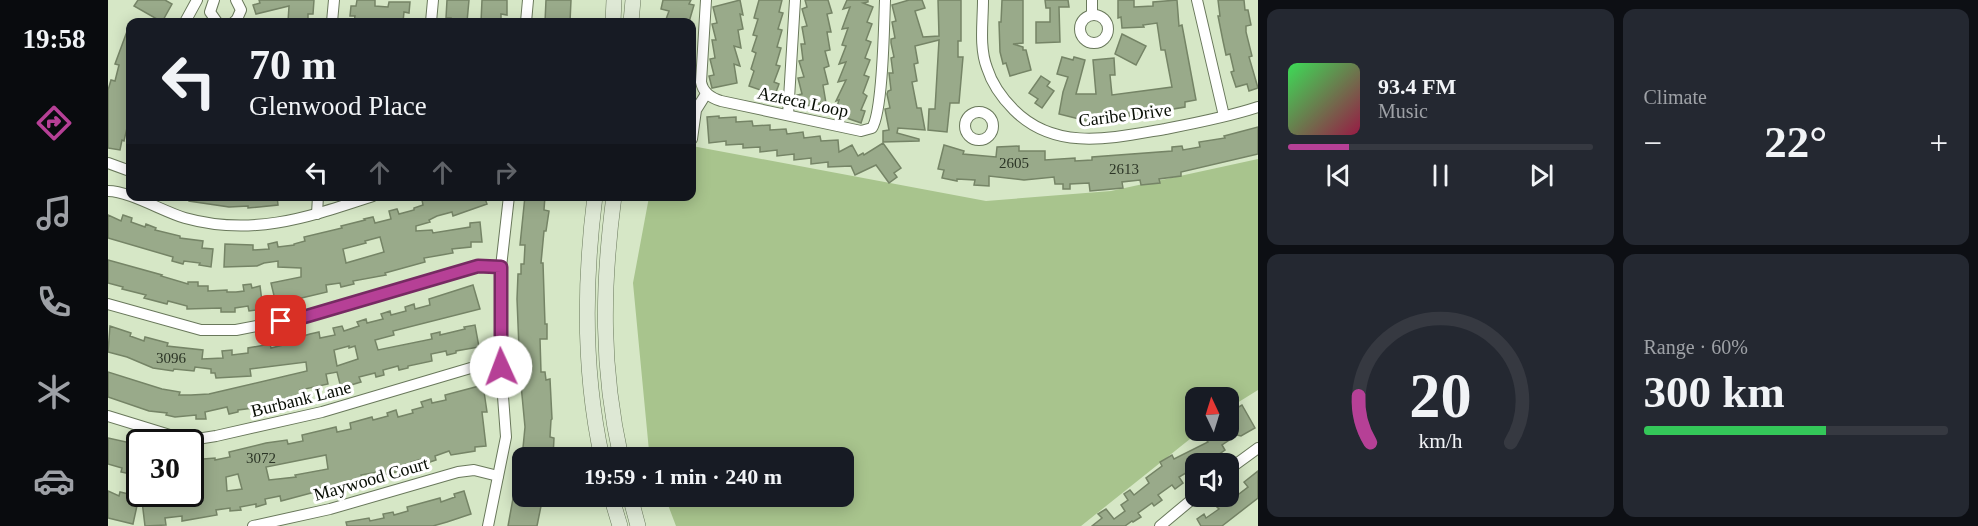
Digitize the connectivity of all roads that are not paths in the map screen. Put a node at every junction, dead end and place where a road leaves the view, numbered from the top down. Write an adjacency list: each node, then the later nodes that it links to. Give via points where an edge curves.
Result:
1 (197, 0): 16 (street)
2 (236, 0): 18 (street, via 241,10)
3 (334, 0): 19 (street)
4 (433, 0): 20 (street)
5 (528, 0): 21 (street)
6 (614, 0): 22 (main road)
7 (633, 0): 23 (main road)
8 (706, 0): 24 (street, via 701,82)
9 (795, 0): 28 (street)
10 (885, 0): 28 (street, Azteca Loop, via 881,77 872,128 861,131)
11 (983, 0): 25 (street, Caribe Drive, via 986,67)
12 (1092, 0): 15 (street)
13 (1197, 0): 30 (street)
14 (212, 1): 17 (street, via 210,12)
15 (1092, 14)
16 (187, 18)
17 (214, 18)
18 (237, 18)
19 (332, 18)
20 (431, 18)
21 (526, 18)
22 (613, 18)
23 (631, 18)
24 (706, 94): 27 (street); 28 (street, Azteca Loop, via 720,101)
25 (1005, 101): 29 (street); 30 (street, Caribe Drive, via 1041,130 1079,139 1130,135)
26 (1258, 107): 30 (street, Caribe Drive)
27 (696, 110)
28 (788, 115)
29 (989, 116)
30 (1224, 116)
31 (108, 163): 32 (street)
32 (126, 170)
33 (108, 191): 34 (street)
34 (126, 196)
35 (141, 201): 41 (street, via 185,218 219,225 257,226)
36 (318, 201): 41 (street)
37 (357, 201): 41 (street)
38 (508, 201): 42 (street)
39 (594, 201): 46 (main road, via 586,312 588,362)
40 (614, 201): 47 (main road, via 604,304 611,404)
41 (317, 214)
42 (501, 267): 43 (street, via 478,266 304,317 236,330 201,330); 44 (street)
43 (108, 304)
44 (501, 367): 45 (street, Burbank Lane, via 474,368 322,412 197,439 172,436); 50 (street, via 506,437)
45 (108, 416)
46 (600, 447)
47 (619, 447)
48 (1258, 448): 49 (street)
49 (1239, 462)
50 (498, 476): 54 (street, Maywood Court, via 474,470 458,472 330,509); 55 (street)
51 (1185, 505): 58 (street)
52 (614, 507): 56 (main road)
53 (633, 507): 57 (main road)
54 (253, 526)
55 (488, 526)
56 (620, 526)
57 (638, 526)
58 (1160, 526)

